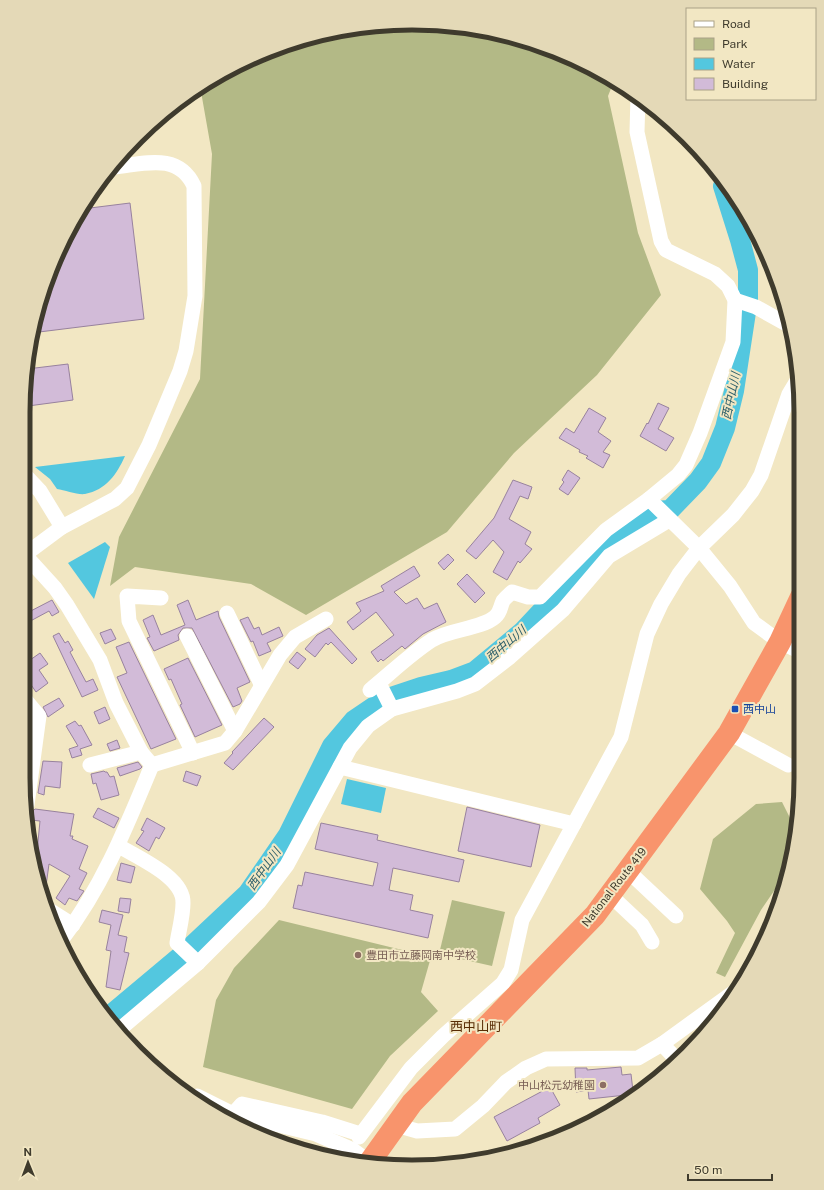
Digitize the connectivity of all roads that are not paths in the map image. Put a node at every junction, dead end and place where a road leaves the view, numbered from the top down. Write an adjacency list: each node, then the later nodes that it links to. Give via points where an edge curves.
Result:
1 (638, 104): 3 (street, via 637,132 661,240 666,250 715,274 728,286)
2 (120, 166): 9 (street, via 169,164 180,168 189,176 194,186 195,296 180,371 149,446 127,488 115,499)
3 (737, 301): 4 (street, via 756,307); 7 (street, via 733,342 686,465)
4 (783, 322)
5 (793, 387): 10 (street, via 761,475 752,491 733,515)
6 (30, 480): 9 (street, via 40,491)
7 (649, 499): 8 (street); 22 (street, via 606,530 540,597 528,597 512,592 494,618 486,623 455,630 433,639 406,659 377,687)
8 (667, 517): 10 (street); 22 (street, via 609,556 562,610 510,657 475,684 457,691)
9 (62, 527): 11 (street)
10 (699, 548): 18 (street, via 730,586 754,623); 32 (street, via 678,574 647,634 621,737)
11 (30, 551)
12 (30, 562): 25 (street, via 55,588 100,660 116,703)
13 (161, 598): 26 (street, via 127,596 129,621)
14 (794, 612): 18 (highway, National Route 419)
15 (227, 613): 20 (street)
16 (326, 619): 20 (street, via 295,637)
17 (187, 636): 23 (street)
18 (780, 642): 19 (street); 24 (highway, National Route 419)
19 (794, 649)
20 (262, 684): 23 (street)
21 (30, 705): 31 (street, via 39,716)
22 (391, 706): 30 (street, via 368,726 350,748)
23 (235, 731): 26 (street, via 225,743)
24 (729, 733): 29 (street); 34 (highway, National Route 419)
25 (141, 752): 27 (street); 28 (street)
26 (193, 753): 28 (street)
27 (90, 765)
28 (152, 765): 33 (street)
29 (788, 765)
30 (340, 768): 32 (street); 41 (street, via 287,865 259,902)
31 (30, 778)
32 (574, 824): 47 (street, via 522,920 511,970 504,983 443,1036 411,1068 359,1136 322,1122 242,1104)
33 (119, 846): 38 (street); 41 (street, via 167,874 179,888 184,902 177,943)
34 (628, 871): 35 (highway, National Route 419); 37 (street)
35 (610, 895): 40 (street, via 642,925); 48 (highway, National Route 419, via 595,915 412,1103)
36 (55, 913): 38 (street)
37 (676, 916)
38 (73, 925): 39 (street)
39 (64, 936)
40 (652, 942)
41 (196, 961): 43 (street)
42 (723, 1000): 44 (street)
43 (123, 1027)
44 (662, 1044): 45 (street); 48 (street, via 638,1058 546,1059 526,1068 506,1082 483,1106 455,1129 417,1131)
45 (673, 1056)
46 (213, 1104): 47 (street)
47 (233, 1114): 49 (street, via 316,1134 353,1150)
48 (396, 1125): 50 (highway, National Route 419)
49 (362, 1157)
50 (373, 1158)

